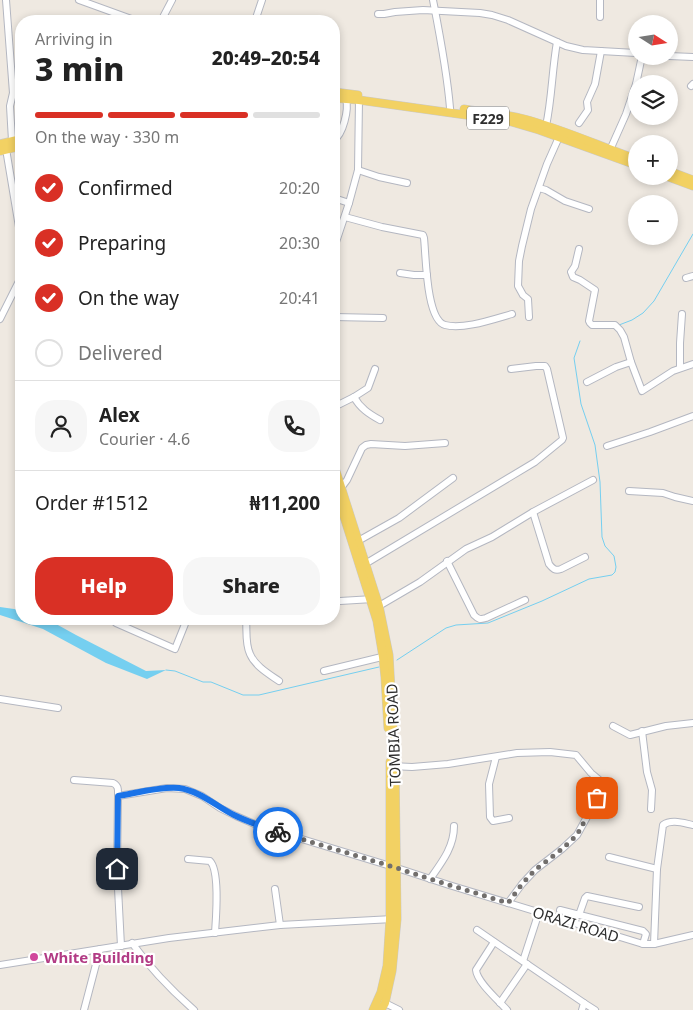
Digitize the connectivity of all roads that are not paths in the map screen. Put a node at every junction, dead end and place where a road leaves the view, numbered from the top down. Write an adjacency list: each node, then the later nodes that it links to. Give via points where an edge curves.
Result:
1 (6, 0): 29 (street, via 13,94 10,106)
2 (79, 0): 9 (street)
3 (172, 0): 10 (street)
4 (262, 0): 11 (street)
5 (433, 0): 7 (street)
6 (600, 0): 12 (street)
7 (435, 11): 8 (street); 13 (street, via 492,15); 22 (street)
8 (378, 14)
9 (121, 15)
10 (164, 15)
11 (257, 15)
12 (600, 17)
13 (557, 42): 14 (street); 25 (street)
14 (601, 51): 15 (street); 24 (street, via 588,110)
15 (628, 53)
16 (678, 56): 17 (street)
17 (693, 57)
18 (340, 93): 22 (main road, F229)
19 (340, 98): 20 (main road, F229)
20 (346, 99): 21 (main road, F229); 26 (street, via 346,117)
21 (359, 100): 27 (main road, F229, via 509,121); 35 (street)
22 (450, 108): 25 (main road, F229, via 507,115)
23 (628, 108): 32 (street)
24 (579, 123)
25 (546, 126): 32 (main road, F229)
26 (340, 132)
27 (559, 137): 34 (main road, F229); 41 (street)
28 (15, 140): 29 (main road)
29 (12, 141): 31 (main road)
30 (15, 147): 31 (main road)
31 (2, 148): 45 (street)
32 (610, 150): 33 (main road, F229)
33 (628, 156)
34 (628, 162)
35 (358, 170): 39 (street); 43 (street)
36 (678, 174): 38 (main road)
37 (678, 180): 40 (main road)
38 (693, 180)
39 (407, 183)
40 (693, 186)
41 (539, 188): 44 (street); 55 (street, via 531,209 519,269 518,286 528,299)
42 (340, 200): 43 (street)
43 (349, 203): 46 (street)
44 (589, 209)
45 (15, 210)
46 (345, 216): 47 (street); 50 (street, via 422,235)
47 (340, 231)
48 (579, 249): 58 (street, via 571,272 573,277 594,290 589,321 592,325 614,325 620,330)
49 (400, 273): 50 (street)
50 (427, 275): 52 (street, via 430,300 438,322 466,326)
51 (15, 289): 56 (street)
52 (512, 314)
53 (682, 314): 60 (street)
54 (340, 317): 57 (street)
55 (529, 317)
56 (0, 318)
57 (383, 318)
58 (631, 362): 60 (street, via 643,391); 63 (street)
59 (693, 364): 60 (street)
60 (680, 368)
61 (375, 369): 64 (street, via 368,388)
62 (511, 369): 81 (street, via 545,366 548,369 562,440 535,462)
63 (588, 382)
64 (354, 397): 65 (street); 67 (street, via 358,405)
65 (340, 404)
66 (693, 416): 69 (street)
67 (380, 420)
68 (445, 443): 72 (street, via 366,445 347,480)
69 (607, 446)
70 (453, 478): 78 (street, via 399,518)
71 (593, 480): 77 (street)
72 (340, 485)
73 (629, 491): 76 (street, via 663,493)
74 (340, 492): 78 (main road, TOMBIA ROAD)
75 (340, 493): 84 (main road, TOMBIA ROAD)
76 (693, 501)
77 (533, 512): 79 (street, via 553,569 561,569); 80 (street)
78 (358, 541): 81 (main road, TOMBIA ROAD)
79 (585, 557)
80 (448, 561): 82 (street, via 478,619); 84 (street, via 420,582)
81 (365, 564): 84 (main road, TOMBIA ROAD)
82 (525, 600)
83 (340, 601): 84 (street)
84 (376, 602): 88 (main road, TOMBIA ROAD)
85 (121, 625): 86 (street, via 175,649)
86 (185, 625)
87 (246, 625): 90 (street, via 251,656)
88 (386, 656): 89 (street); 97 (main road, TOMBIA ROAD)
89 (324, 671)
90 (279, 681)
91 (0, 699): 92 (street)
92 (58, 708)
93 (693, 723): 95 (street)
94 (614, 726): 95 (street, via 630,735)
95 (642, 731): 100 (street, via 652,790)
96 (496, 757): 97 (street, via 448,764); 101 (street, via 489,784 490,817 493,821); 110 (street, via 536,752 572,754 603,783 577,835 535,870)
97 (392, 766): 106 (main road, TOMBIA ROAD)
98 (74, 780): 99 (street, via 113,782 117,785)
99 (118, 796): 106 (street, ORAZI ROAD, via 167,788 185,789 259,826); 124 (street)
100 (651, 809)
101 (509, 818)
102 (693, 824): 107 (street, via 668,822 663,825)
103 (454, 826): 108 (street, via 448,853)
104 (608, 857): 107 (street)
105 (188, 859): 118 (street, via 210,861 212,864 216,889)
106 (394, 867): 108 (street, ORAZI ROAD); 115 (main road, TOMBIA ROAD)
107 (657, 869): 123 (street)
108 (430, 879): 110 (street, ORAZI ROAD)
109 (275, 889): 116 (street)
110 (508, 903): 113 (street, ORAZI ROAD)
111 (639, 907): 114 (street, via 587,896)
112 (560, 910): 114 (street)
113 (539, 912): 122 (street, ORAZI ROAD); 126 (street)
114 (579, 915): 122 (street, via 643,931 646,934)
115 (394, 919): 116 (street); 130 (main road, TOMBIA ROAD, via 392,971); 133 (main road, TOMBIA ROAD, via 384,979)
116 (280, 925): 118 (street)
117 (477, 930): 120 (street)
118 (216, 933): 121 (street)
119 (693, 935): 123 (street, ORAZI ROAD)
120 (494, 942): 126 (street); 128 (street, via 476,973)
121 (132, 943): 124 (street); 132 (street, via 149,966)
122 (644, 944): 123 (street, ORAZI ROAD)
123 (654, 944)
124 (120, 946): 125 (street)
125 (100, 949): 127 (street); 131 (street)
126 (525, 962): 128 (street); 129 (street)
127 (0, 965)
128 (500, 1003): 135 (street)
129 (584, 1003): 136 (street); 137 (street)
130 (383, 1007): 134 (street)
131 (84, 1010)
132 (194, 1010)
133 (373, 1010)
134 (399, 1010)
135 (506, 1010)
136 (582, 1010)
137 (594, 1010)

